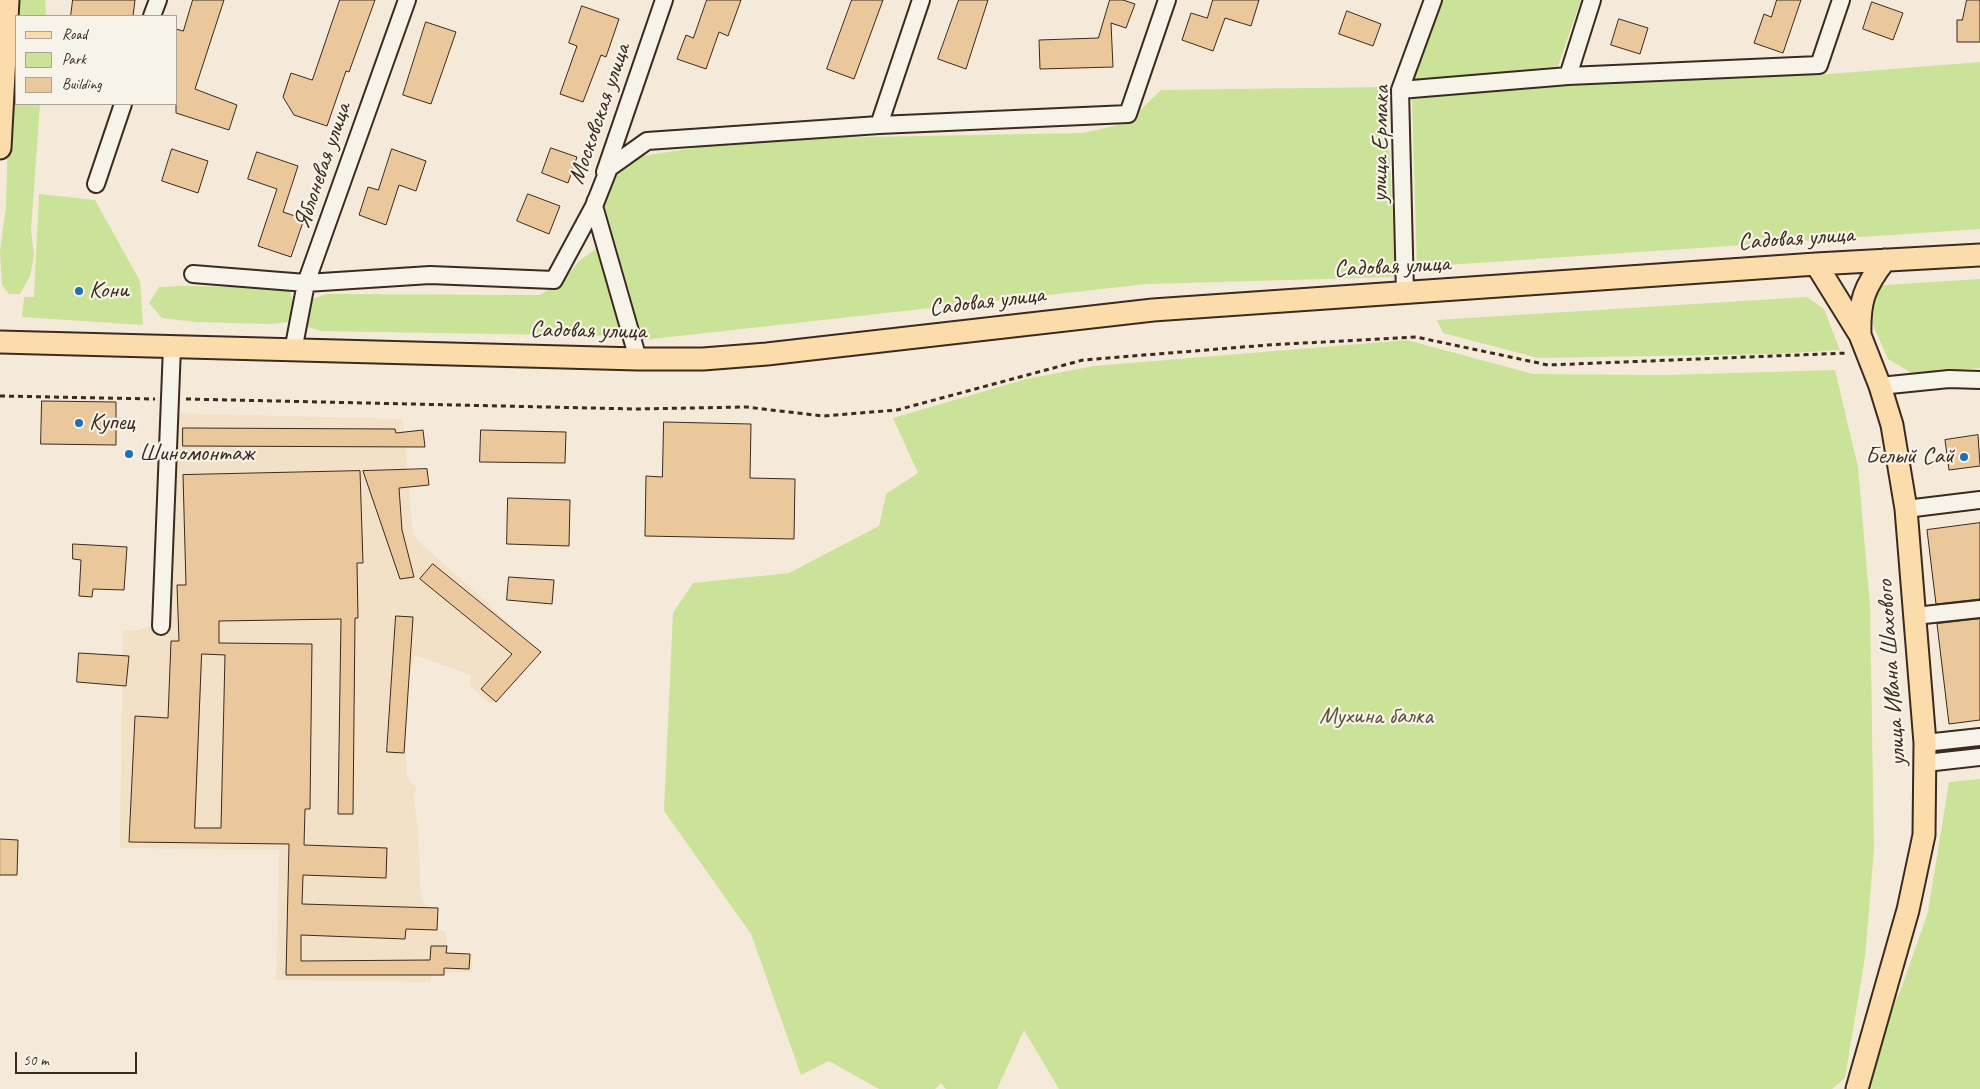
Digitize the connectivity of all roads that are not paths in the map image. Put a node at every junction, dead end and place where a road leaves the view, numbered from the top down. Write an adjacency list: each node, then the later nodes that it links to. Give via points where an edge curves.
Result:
1 (8, 0): 15 (main road)
2 (158, 0): 10 (street)
3 (406, 0): 22 (street, Яблоневая улица)
4 (664, 0): 17 (street, Московская улица)
5 (922, 0): 14 (street)
6 (1167, 0): 14 (street, via 1128,114)
7 (1433, 0): 12 (street, улица Ермака)
8 (1592, 0): 11 (street)
9 (1841, 0): 11 (street, via 1819,65)
10 (152, 15)
11 (1568, 76): 12 (street)
12 (1400, 90): 23 (street, улица Ермака)
13 (123, 105): 16 (street)
14 (879, 125): 17 (street, via 647,141 609,168)
15 (0, 148)
16 (96, 184)
17 (594, 206): 22 (street, via 554,280 430,275); 28 (street, Московская улица)
18 (1980, 255): 19 (main road, Садовая улица)
19 (1885, 260): 20 (main road, Садовая улица); 25 (main road, via 1869,280 1862,296)
20 (1816, 264): 23 (main road, Садовая улица); 25 (main road, улица Ивана Шахового)
21 (193, 274): 22 (street)
22 (306, 283): 27 (street, Яблоневая улица)
23 (1405, 293): 28 (main road, Садовая улица, via 1153,310 767,354)
24 (0, 342): 26 (main road, Садовая улица)
25 (1863, 344): 30 (main road, улица Ивана Шахового)
26 (172, 347): 27 (main road, Садовая улица); 35 (street)
27 (293, 350): 28 (main road, Садовая улица)
28 (638, 359)
29 (1980, 380): 30 (street, via 1949,379)
30 (1880, 386): 32 (main road, улица Ивана Шахового, via 1892,425)
31 (1980, 500): 32 (street)
32 (1906, 509): 34 (main road, улица Ивана Шахового)
33 (1980, 608): 34 (street)
34 (1915, 616): 37 (main road, улица Ивана Шахового)
35 (161, 626)
36 (1980, 737): 37 (street)
37 (1926, 753): 38 (street); 39 (main road, улица Ивана Шахового, via 1924,835 1908,910)
38 (1980, 757)
39 (1857, 1089)

